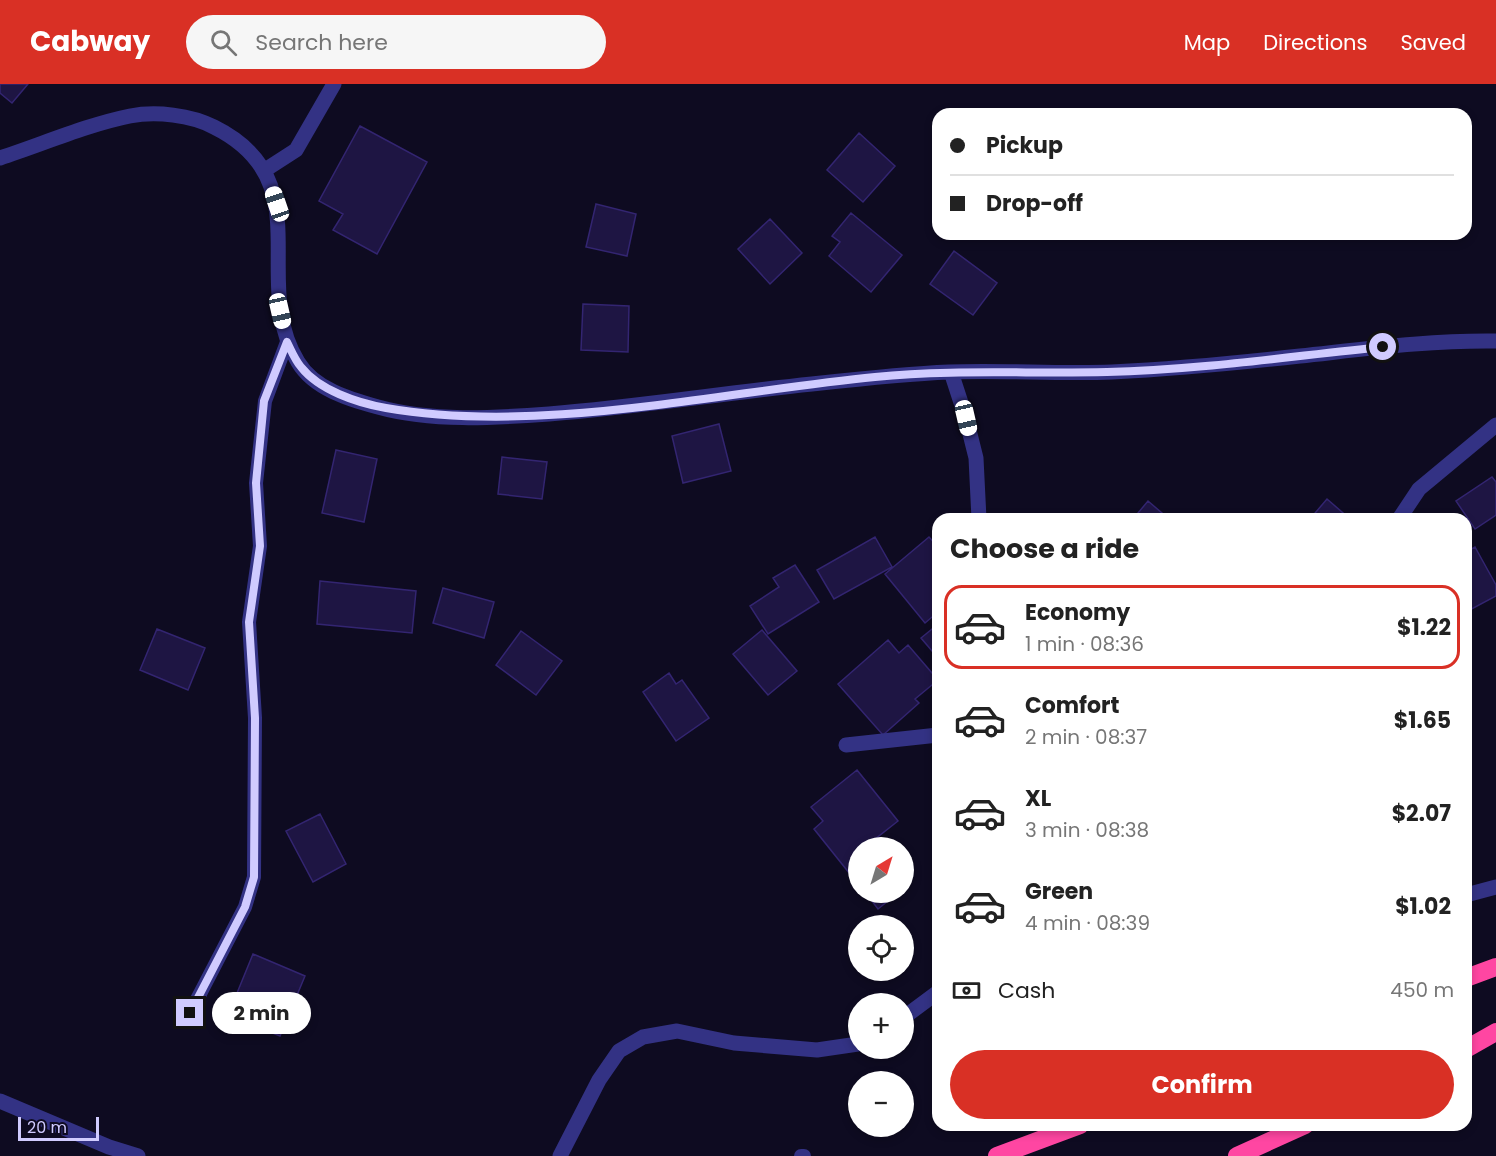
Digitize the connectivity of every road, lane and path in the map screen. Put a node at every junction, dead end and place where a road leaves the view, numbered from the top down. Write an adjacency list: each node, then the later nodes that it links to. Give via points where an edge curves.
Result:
1 (334, 84): 3 (street, via 296,150)
2 (0, 158): 3 (street, via 133,116 167,115 201,120 227,133 250,150)
3 (265, 170): 5 (street, via 277,204 280,311)
4 (1496, 341): 6 (street, via 1440,341 1110,372)
5 (287, 342): 6 (street, via 300,367 320,385 382,408 430,415 484,417 617,409 768,389); 18 (lane, via 264,401 256,483 260,546 249,622 255,718 254,877 245,907)
6 (951, 372): 8 (street, via 976,458)
7 (1496, 424): 9 (street, via 1419,489)
8 (979, 513)
9 (1403, 513)
10 (932, 736): 11 (street)
11 (846, 745)
12 (1496, 887): 13 (street)
13 (1472, 893)
14 (1496, 967): 15 (highway)
15 (1472, 976)
16 (932, 996): 17 (street)
17 (914, 1010)
18 (190, 1013)
19 (1496, 1032): 21 (highway)
20 (848, 1045): 26 (street, via 817,1050 734,1043 677,1031 643,1037 619,1051 599,1080)
21 (1472, 1046)
22 (0, 1101): 25 (street)
23 (1064, 1131): 27 (highway)
24 (1292, 1131): 28 (highway)
25 (138, 1156)
26 (560, 1156)
27 (997, 1156)
28 (1237, 1156)

